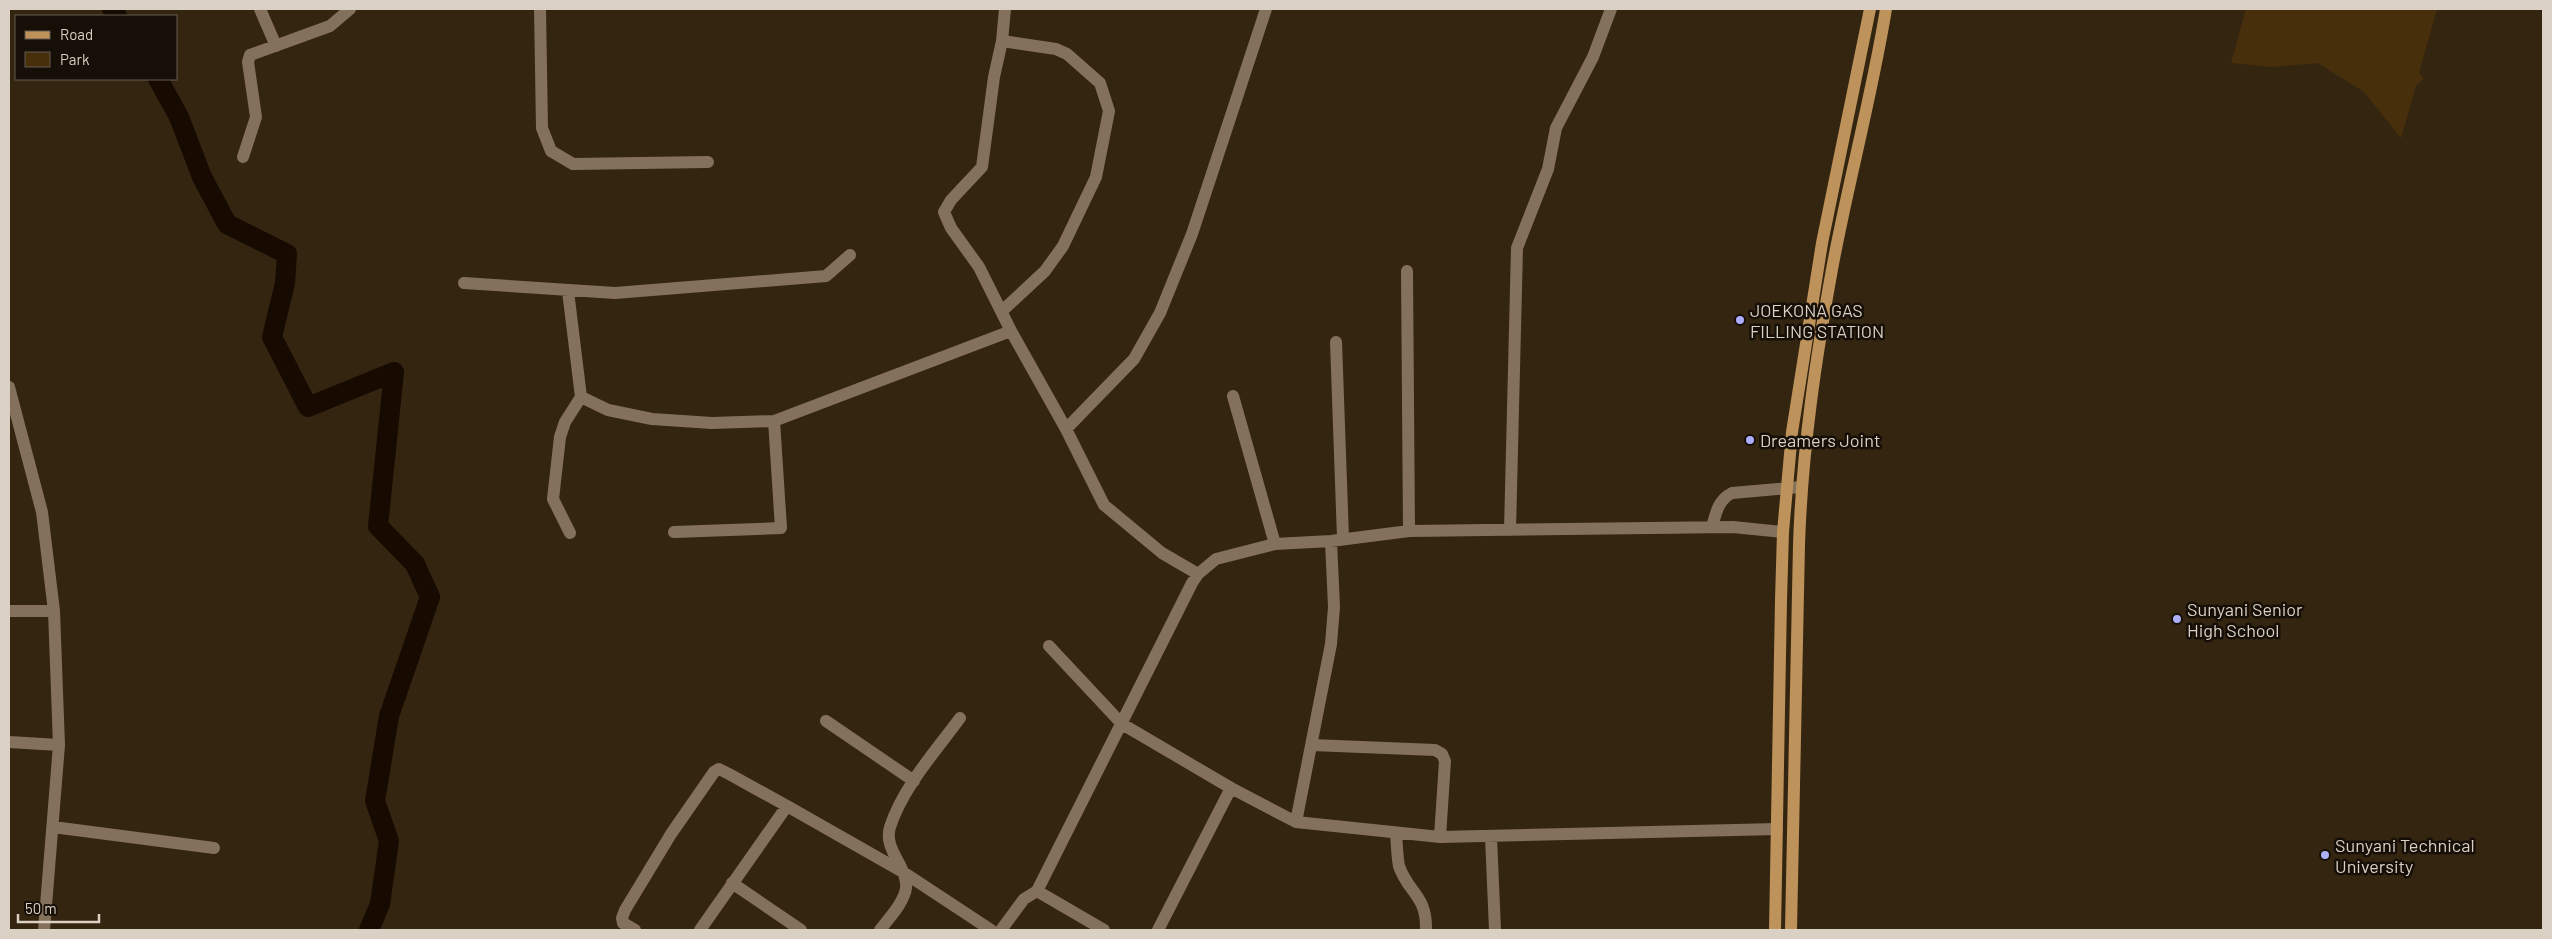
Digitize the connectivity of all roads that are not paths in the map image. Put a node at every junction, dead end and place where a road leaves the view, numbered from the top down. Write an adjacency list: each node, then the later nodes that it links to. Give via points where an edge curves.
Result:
1 (260, 9): 10 (street)
2 (350, 9): 10 (street, via 330,26)
3 (540, 9): 12 (street, via 542,128 551,151 573,164)
4 (1004, 9): 9 (street)
5 (1266, 9): 24 (street, via 1192,234 1160,313 1134,359)
6 (1611, 9): 28 (street, via 1593,57 1556,128 1548,169 1517,248)
7 (1870, 9): 25 (main road, via 1841,142 1809,316)
8 (1886, 9): 26 (main road, via 1834,263 1809,414)
9 (1002, 41): 17 (street, via 982,166 950,200 944,212); 17 (street, via 1056,49 1067,54 1100,83 1109,110 1096,177 1063,246 1045,271)
10 (276, 46): 11 (street, via 250,55 248,62 256,117)
11 (243, 157)
12 (708, 162)
13 (850, 255): 16 (street, via 826,276 616,293)
14 (1406, 271): 29 (street)
15 (464, 283): 16 (street)
16 (568, 291): 22 (street)
17 (1002, 311): 18 (street)
18 (1010, 331): 23 (street); 24 (street)
19 (1336, 342): 33 (street)
20 (9, 387): 37 (street, via 42,512)
21 (1233, 396): 34 (street)
22 (581, 397): 23 (street, via 608,410 652,419 712,423); 32 (street, via 565,422 560,437 553,499)
23 (774, 421): 30 (street, via 781,528)
24 (1066, 429): 35 (street, via 1104,505 1162,554)
25 (1787, 487): 26 (street); 27 (street, via 1732,493 1720,502); 31 (main road)
26 (1801, 487): 70 (main road)
27 (1712, 527): 28 (street); 31 (street)
28 (1510, 530): 29 (street)
29 (1410, 531): 33 (street)
30 (674, 532)
31 (1783, 532): 50 (main road)
32 (570, 533)
33 (1337, 540): 34 (street); 44 (street, via 1331,644)
34 (1275, 544): 35 (street, via 1216,559)
35 (1198, 574): 41 (street)
36 (9, 611): 37 (street)
37 (54, 611): 43 (street)
38 (1049, 646): 41 (street)
39 (960, 718): 45 (street)
40 (826, 721): 45 (street)
41 (1122, 724): 46 (street); 57 (street)
42 (9, 742): 43 (street)
43 (59, 745): 49 (street)
44 (1312, 746): 48 (street); 52 (street, via 1435,750 1442,754 1446,761)
45 (914, 781): 55 (street, via 889,829 890,849)
46 (1231, 788): 48 (street); 66 (street)
47 (787, 806): 55 (street); 56 (street); 59 (street, via 719,769 714,772 680,820 625,910 623,923)
48 (1296, 822): 51 (street)
49 (53, 827): 54 (street); 58 (street)
50 (1778, 829): 53 (street); 69 (main road)
51 (1396, 834): 52 (street); 67 (street, via 1399,866 1422,900 1427,915)
52 (1440, 837): 53 (street)
53 (1491, 837): 68 (street)
54 (214, 848)
55 (903, 872): 62 (street, via 906,888 902,899); 63 (street)
56 (732, 883): 60 (street); 61 (street)
57 (1036, 891): 64 (street, via 1024,899); 65 (street)
58 (44, 930)
59 (635, 930)
60 (700, 930)
61 (801, 930)
62 (880, 930)
63 (991, 930)
64 (1001, 930)
65 (1104, 930)
66 (1158, 930)
67 (1426, 930)
68 (1495, 930)
69 (1775, 930)
70 (1791, 930)

